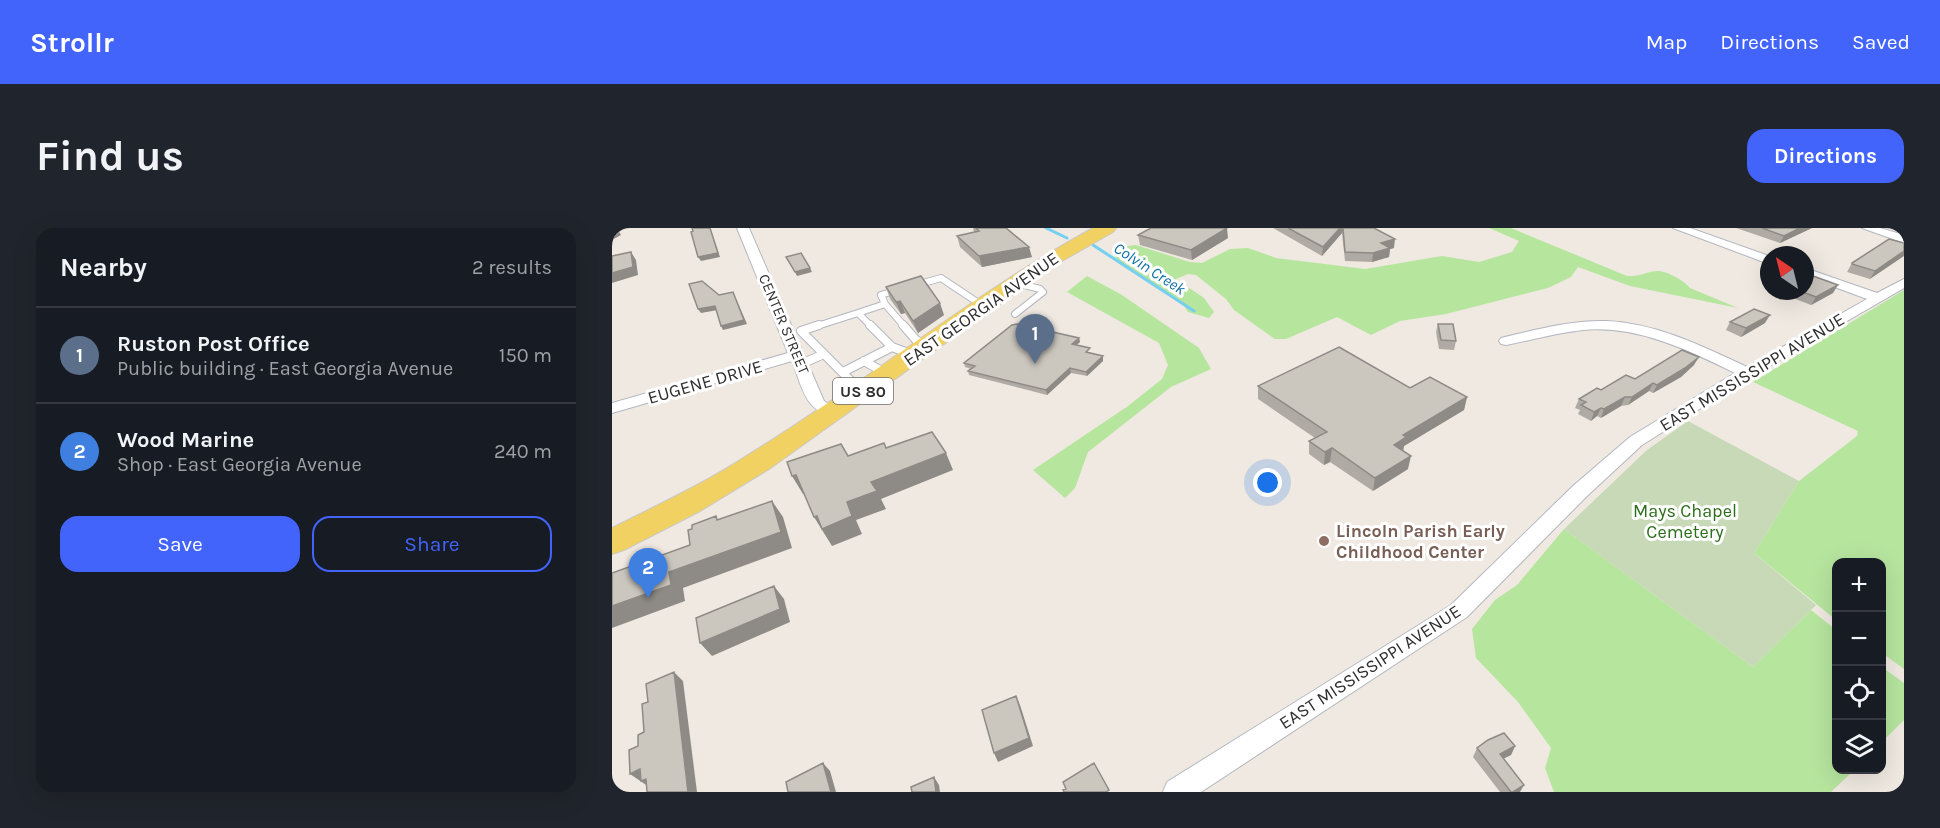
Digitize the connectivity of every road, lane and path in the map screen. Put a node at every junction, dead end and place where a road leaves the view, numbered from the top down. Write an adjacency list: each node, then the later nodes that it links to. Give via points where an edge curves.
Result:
1 (743, 228): 18 (street, CENTER STREET)
2 (1107, 228): 8 (main road, EAST GEORGIA AVENUE / US 80)
3 (1680, 228): 6 (street)
4 (1868, 228): 5 (street)
5 (1904, 239)
6 (1760, 257)
7 (1814, 275): 10 (street)
8 (1016, 283): 12 (main road, EAST GEORGIA AVENUE / US 80); 14 (lane, via 1043,292)
9 (1904, 283): 10 (street, EAST MISSISSIPPI AVENUE)
10 (1878, 298): 21 (street, EAST MISSISSIPPI AVENUE)
11 (885, 304): 12 (lane, via 881,295 941,278); 13 (lane); 16 (lane, via 916,340)
12 (983, 306): 16 (main road, EAST GEORGIA AVENUE / US 80)
13 (858, 313): 16 (lane); 17 (lane, via 801,331)
14 (1015, 314)
15 (1506, 341): 21 (street, via 1583,326 1620,327 1679,342)
16 (910, 350): 19 (lane); 22 (main road, EAST GEORGIA AVENUE / US 80)
17 (824, 354): 18 (lane); 20 (lane)
18 (799, 359): 24 (street, EUGENE DRIVE); 25 (street, CENTER STREET, via 817,403)
19 (864, 362): 20 (lane); 22 (lane)
20 (843, 372): 23 (lane)
21 (1747, 373): 27 (street, EAST MISSISSIPPI AVENUE, via 1636,441 1460,611)
22 (887, 374): 23 (main road, EAST GEORGIA AVENUE / US 80)
23 (864, 390): 25 (main road, EAST GEORGIA AVENUE / US 80)
24 (612, 408)
25 (833, 412): 26 (main road, EAST GEORGIA AVENUE / US 80, via 759,462)
26 (612, 542)
27 (1178, 792)

